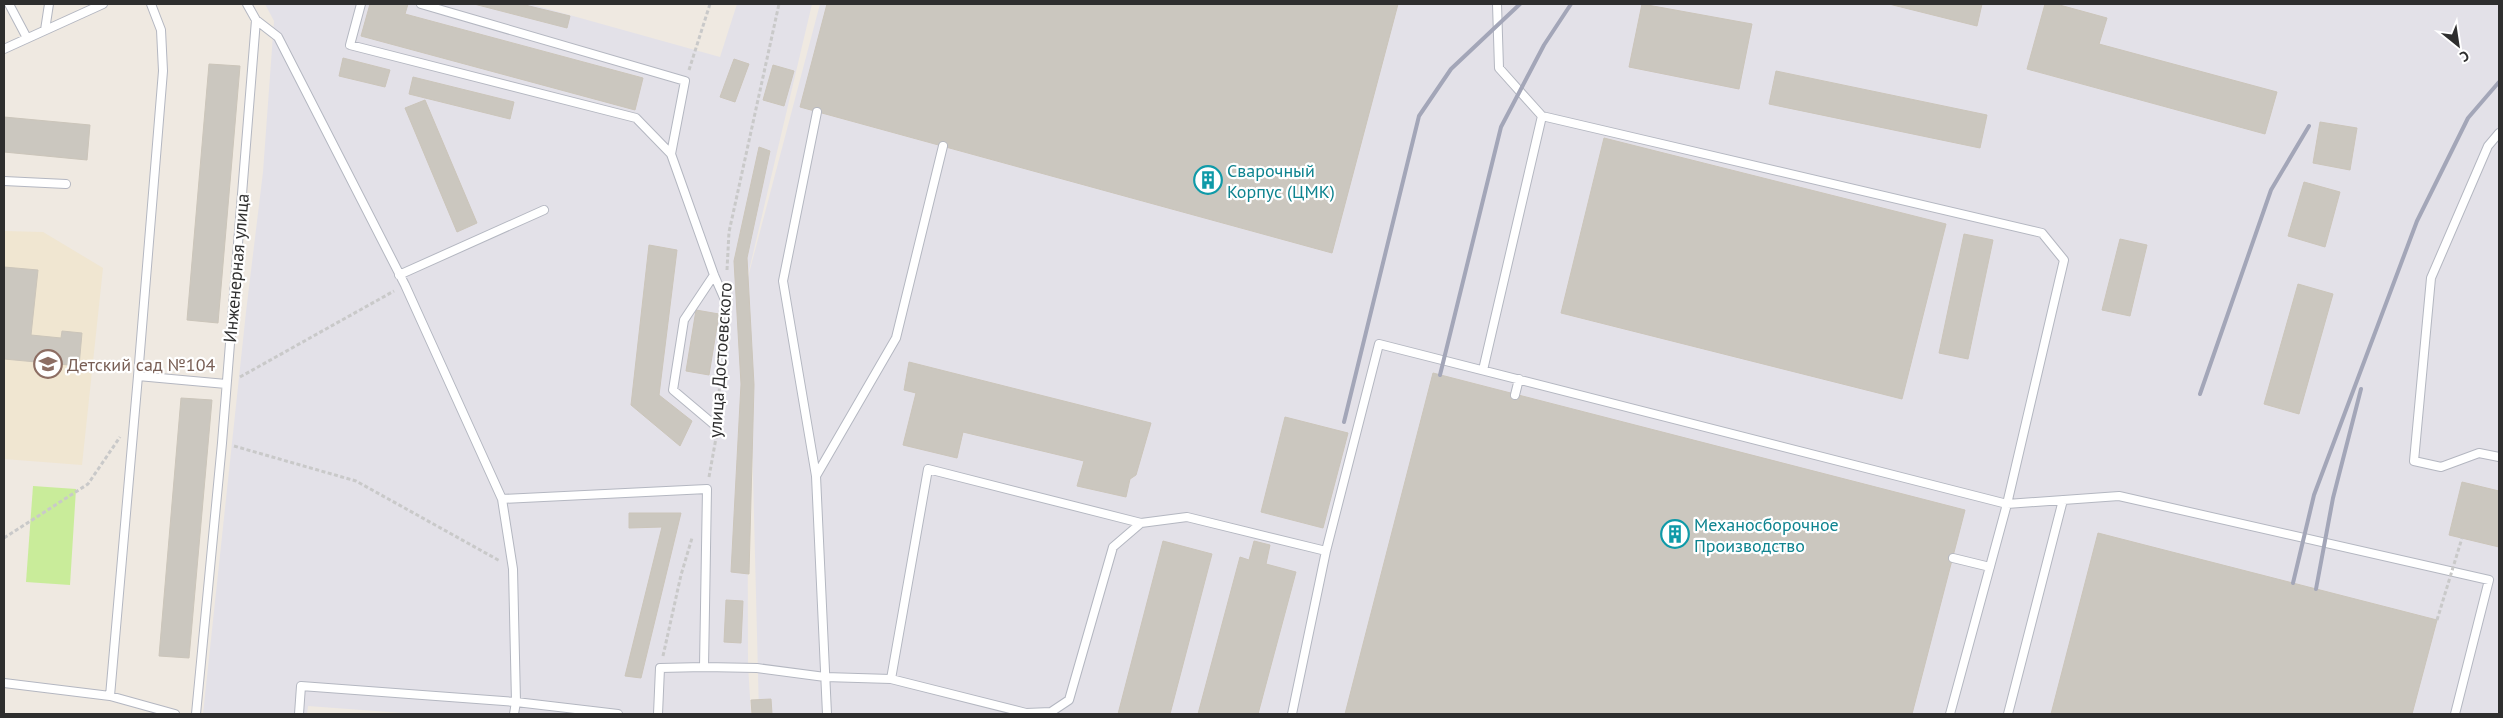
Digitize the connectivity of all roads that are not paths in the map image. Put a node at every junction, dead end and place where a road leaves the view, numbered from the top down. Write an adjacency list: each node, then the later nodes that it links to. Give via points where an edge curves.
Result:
1 (9, 4): 11 (lane)
2 (49, 4): 10 (lane)
3 (103, 4): 10 (lane)
4 (151, 4): 25 (lane, via 161,30 163,71)
5 (246, 4): 9 (lane)
6 (361, 4): 17 (lane, via 350,45 636,118)
7 (421, 4): 17 (lane, via 685,81)
8 (1497, 4): 14 (lane, via 1499,68)
9 (256, 20): 21 (lane, via 278,37); 27 (lane, Инженерная улица)
10 (44, 30): 11 (lane)
11 (27, 38): 12 (lane)
12 (4, 49)
13 (816, 112): 31 (lane, via 783,281)
14 (1542, 116): 24 (lane); 34 (lane, via 2042,233 2064,260)
15 (2499, 133): 30 (lane, via 2488,146 2431,278 2414,461 2441,466 2479,453)
16 (942, 146): 31 (lane, via 896,338)
17 (671, 154): 22 (lane)
18 (4, 181): 19 (lane)
19 (66, 184)
20 (544, 210): 21 (lane)
21 (399, 275): 32 (lane)
22 (714, 275): 23 (lane); 29 (lane, via 684,320 673,390)
23 (725, 300)
24 (1484, 370): 26 (lane); 36 (lane, via 1379,344)
25 (138, 376): 27 (lane); 43 (lane)
26 (1519, 379): 28 (lane); 34 (lane)
27 (226, 384): 46 (lane, Инженерная улица)
28 (1515, 395)
29 (718, 428)
30 (2499, 457)
31 (816, 476): 40 (lane)
32 (502, 499): 39 (lane, via 707,489); 44 (lane, via 513,569)
33 (2063, 500): 34 (lane); 54 (lane); 55 (lane, via 2119,496 2489,580)
34 (2007, 504): 38 (lane)
35 (1142, 523): 36 (lane, via 1187,517); 41 (lane, via 1113,547 1069,700 1051,712 1026,713); 41 (lane, via 928,469)
36 (1326, 551): 52 (lane)
37 (1953, 558): 38 (lane)
38 (1990, 567): 53 (lane)
39 (704, 667): 40 (lane, via 757,668); 50 (lane, via 660,668)
40 (824, 677): 41 (lane); 51 (lane)
41 (891, 680)
42 (4, 683): 43 (lane)
43 (110, 696): 45 (lane)
44 (516, 702): 47 (lane, via 301,686); 48 (lane); 49 (lane)
45 (175, 714)
46 (196, 714)
47 (299, 714)
48 (514, 714)
49 (618, 714)
50 (658, 714)
51 (827, 714)
52 (1292, 714)
53 (1950, 714)
54 (2008, 714)
55 (2455, 714)

